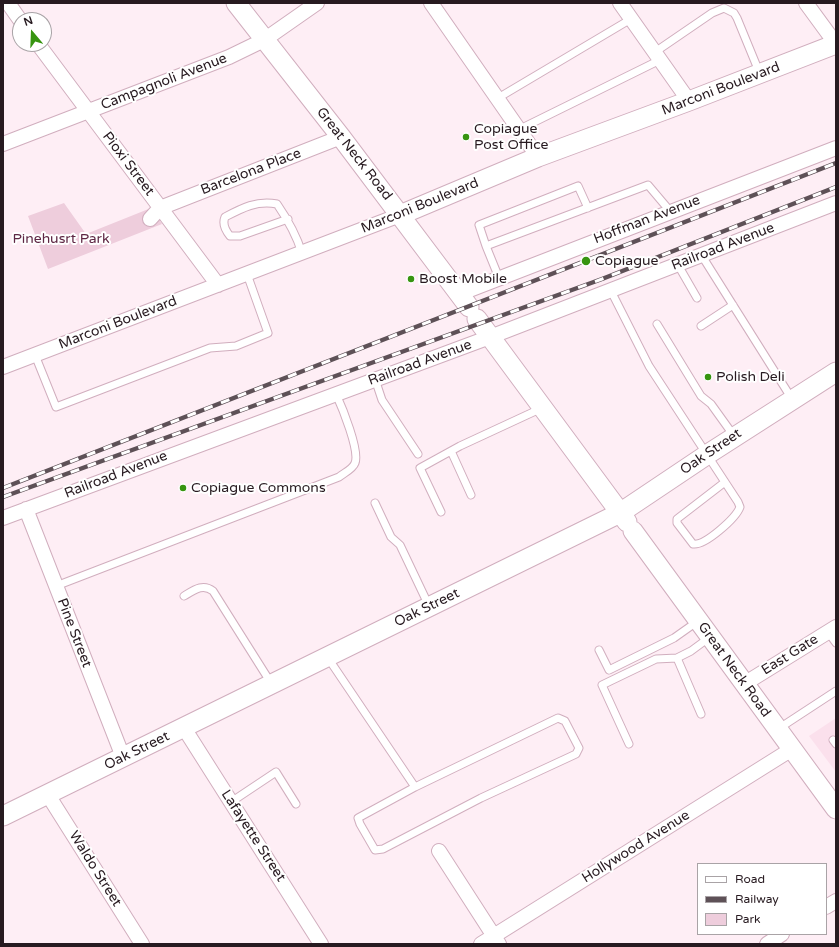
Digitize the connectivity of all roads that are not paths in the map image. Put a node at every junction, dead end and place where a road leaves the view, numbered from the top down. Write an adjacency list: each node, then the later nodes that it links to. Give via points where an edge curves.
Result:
1 (8, 3): 7 (street)
2 (236, 3): 9 (main road, Great Neck Road)
3 (317, 3): 9 (street, Campagnoli Avenue)
4 (431, 3): 14 (street)
5 (620, 3): 8 (street)
6 (806, 3): 10 (street)
7 (14, 12)
8 (632, 19): 12 (street); 14 (lane)
9 (264, 40): 16 (street, Campagnoli Avenue, via 229,57); 18 (main road, Great Neck Road)
10 (836, 44): 13 (main road, Marconi Boulevard)
11 (44, 52): 16 (street, Pioxi Street)
12 (657, 56): 13 (lane, via 712,13 724,8 738,18); 15 (street); 17 (lane)
13 (760, 74): 15 (main road, Marconi Boulevard)
14 (498, 98): 17 (street)
15 (689, 101): 21 (main road, Marconi Boulevard)
16 (88, 112): 19 (street, Campagnoli Avenue); 23 (street, Pioxi Street)
17 (520, 129): 21 (street)
18 (341, 137): 23 (street, Barcelona Place); 26 (main road, Great Neck Road)
19 (3, 144)
20 (836, 148): 25 (street, Hoffman Avenue)
21 (538, 157): 26 (main road, Marconi Boulevard)
22 (836, 204): 31 (street, Railroad Avenue)
23 (160, 208): 27 (street); 35 (street, Pioxi Street)
24 (588, 208): 25 (lane, via 648,185); 29 (lane); 29 (lane, via 578,186 478,225)
25 (670, 211): 34 (street, Hoffman Avenue)
26 (400, 215): 30 (street, Marconi Boulevard); 39 (main road, Great Neck Road)
27 (150, 219)
28 (288, 219): 28 (lane, via 277,204 264,202 240,209 225,217 223,221 230,236 240,236); 30 (lane)
29 (486, 246): 34 (lane)
30 (302, 253): 33 (street, Marconi Boulevard)
31 (702, 256): 32 (street, Railroad Avenue); 38 (lane)
32 (678, 265): 36 (street, Railroad Avenue); 37 (lane)
33 (247, 274): 35 (street, Marconi Boulevard); 43 (lane, via 268,334 236,346 210,348 56,407)
34 (499, 278): 39 (street, Hoffman Avenue)
35 (218, 285): 43 (street, Marconi Boulevard)
36 (611, 291): 42 (street, Railroad Avenue); 53 (lane, via 649,366)
37 (697, 298)
38 (733, 305): 41 (lane); 48 (lane)
39 (468, 307): 42 (main road, Great Neck Road)
40 (657, 324): 50 (lane, via 701,396 712,404)
41 (701, 326)
42 (490, 337): 46 (street, Railroad Avenue); 49 (main road, Great Neck Road)
43 (35, 355): 44 (street, Marconi Boulevard)
44 (3, 368)
45 (836, 372): 48 (main road, Oak Street)
46 (375, 379): 47 (street, Railroad Avenue); 52 (lane, via 382,400)
47 (336, 394): 57 (street, Railroad Avenue); 61 (lane, via 356,452 355,463 350,470 332,480)
48 (792, 399): 50 (main road, Oak Street)
49 (542, 408): 51 (lane); 60 (main road, Great Neck Road)
50 (734, 436): 53 (main road, Oak Street)
51 (451, 451): 55 (lane); 58 (lane, via 420,468)
52 (418, 454)
53 (708, 454): 54 (lane); 60 (main road, Oak Street)
54 (726, 482): 54 (lane, via 738,502 738,512 732,521 701,543 693,544 677,523 677,519)
55 (470, 496)
56 (375, 503): 63 (lane, via 391,537 400,545)
57 (26, 510): 59 (street, Railroad Avenue); 61 (street, Pine Street)
58 (441, 512)
59 (3, 518)
60 (628, 523): 63 (main road, Oak Street); 64 (main road, Great Neck Road)
61 (56, 586): 78 (street, Pine Street)
62 (184, 596): 71 (lane, via 202,586 214,590)
63 (429, 607): 68 (main road, Oak Street)
64 (698, 621): 66 (main road, Great Neck Road); 67 (lane, via 674,638 609,670)
65 (833, 634): 70 (street, East Gate)
66 (710, 637): 69 (lane); 70 (main road, Great Neck Road)
67 (599, 650)
68 (327, 657): 71 (main road, Oak Street); 79 (lane)
69 (677, 658): 73 (lane); 76 (lane, via 656,659 602,685)
70 (744, 684): 75 (main road, Great Neck Road)
71 (272, 685): 74 (main road, Oak Street)
72 (836, 691): 75 (lane)
73 (701, 714)
74 (184, 728): 78 (main road, Oak Street); 81 (street, Lafayette Street)
75 (778, 729): 77 (main road, Great Neck Road)
76 (629, 744)
77 (792, 749): 83 (main road, Great Neck Road); 89 (street, Hollywood Avenue)
78 (123, 757): 80 (main road, Oak Street)
79 (415, 786): 79 (lane, via 358,818 376,850 576,754 579,748 565,721 558,718)
80 (48, 795): 84 (main road, Oak Street); 90 (street, Waldo Street)
81 (231, 802): 82 (lane, via 276,772); 91 (street, Lafayette Street)
82 (296, 804)
83 (836, 808)
84 (3, 816)
85 (439, 851): 89 (street)
86 (836, 900): 87 (street)
87 (827, 906)
88 (780, 935): 93 (street)
89 (497, 940): 92 (street, Hollywood Avenue)
90 (142, 944)
91 (321, 944)
92 (480, 944)
93 (766, 944)

